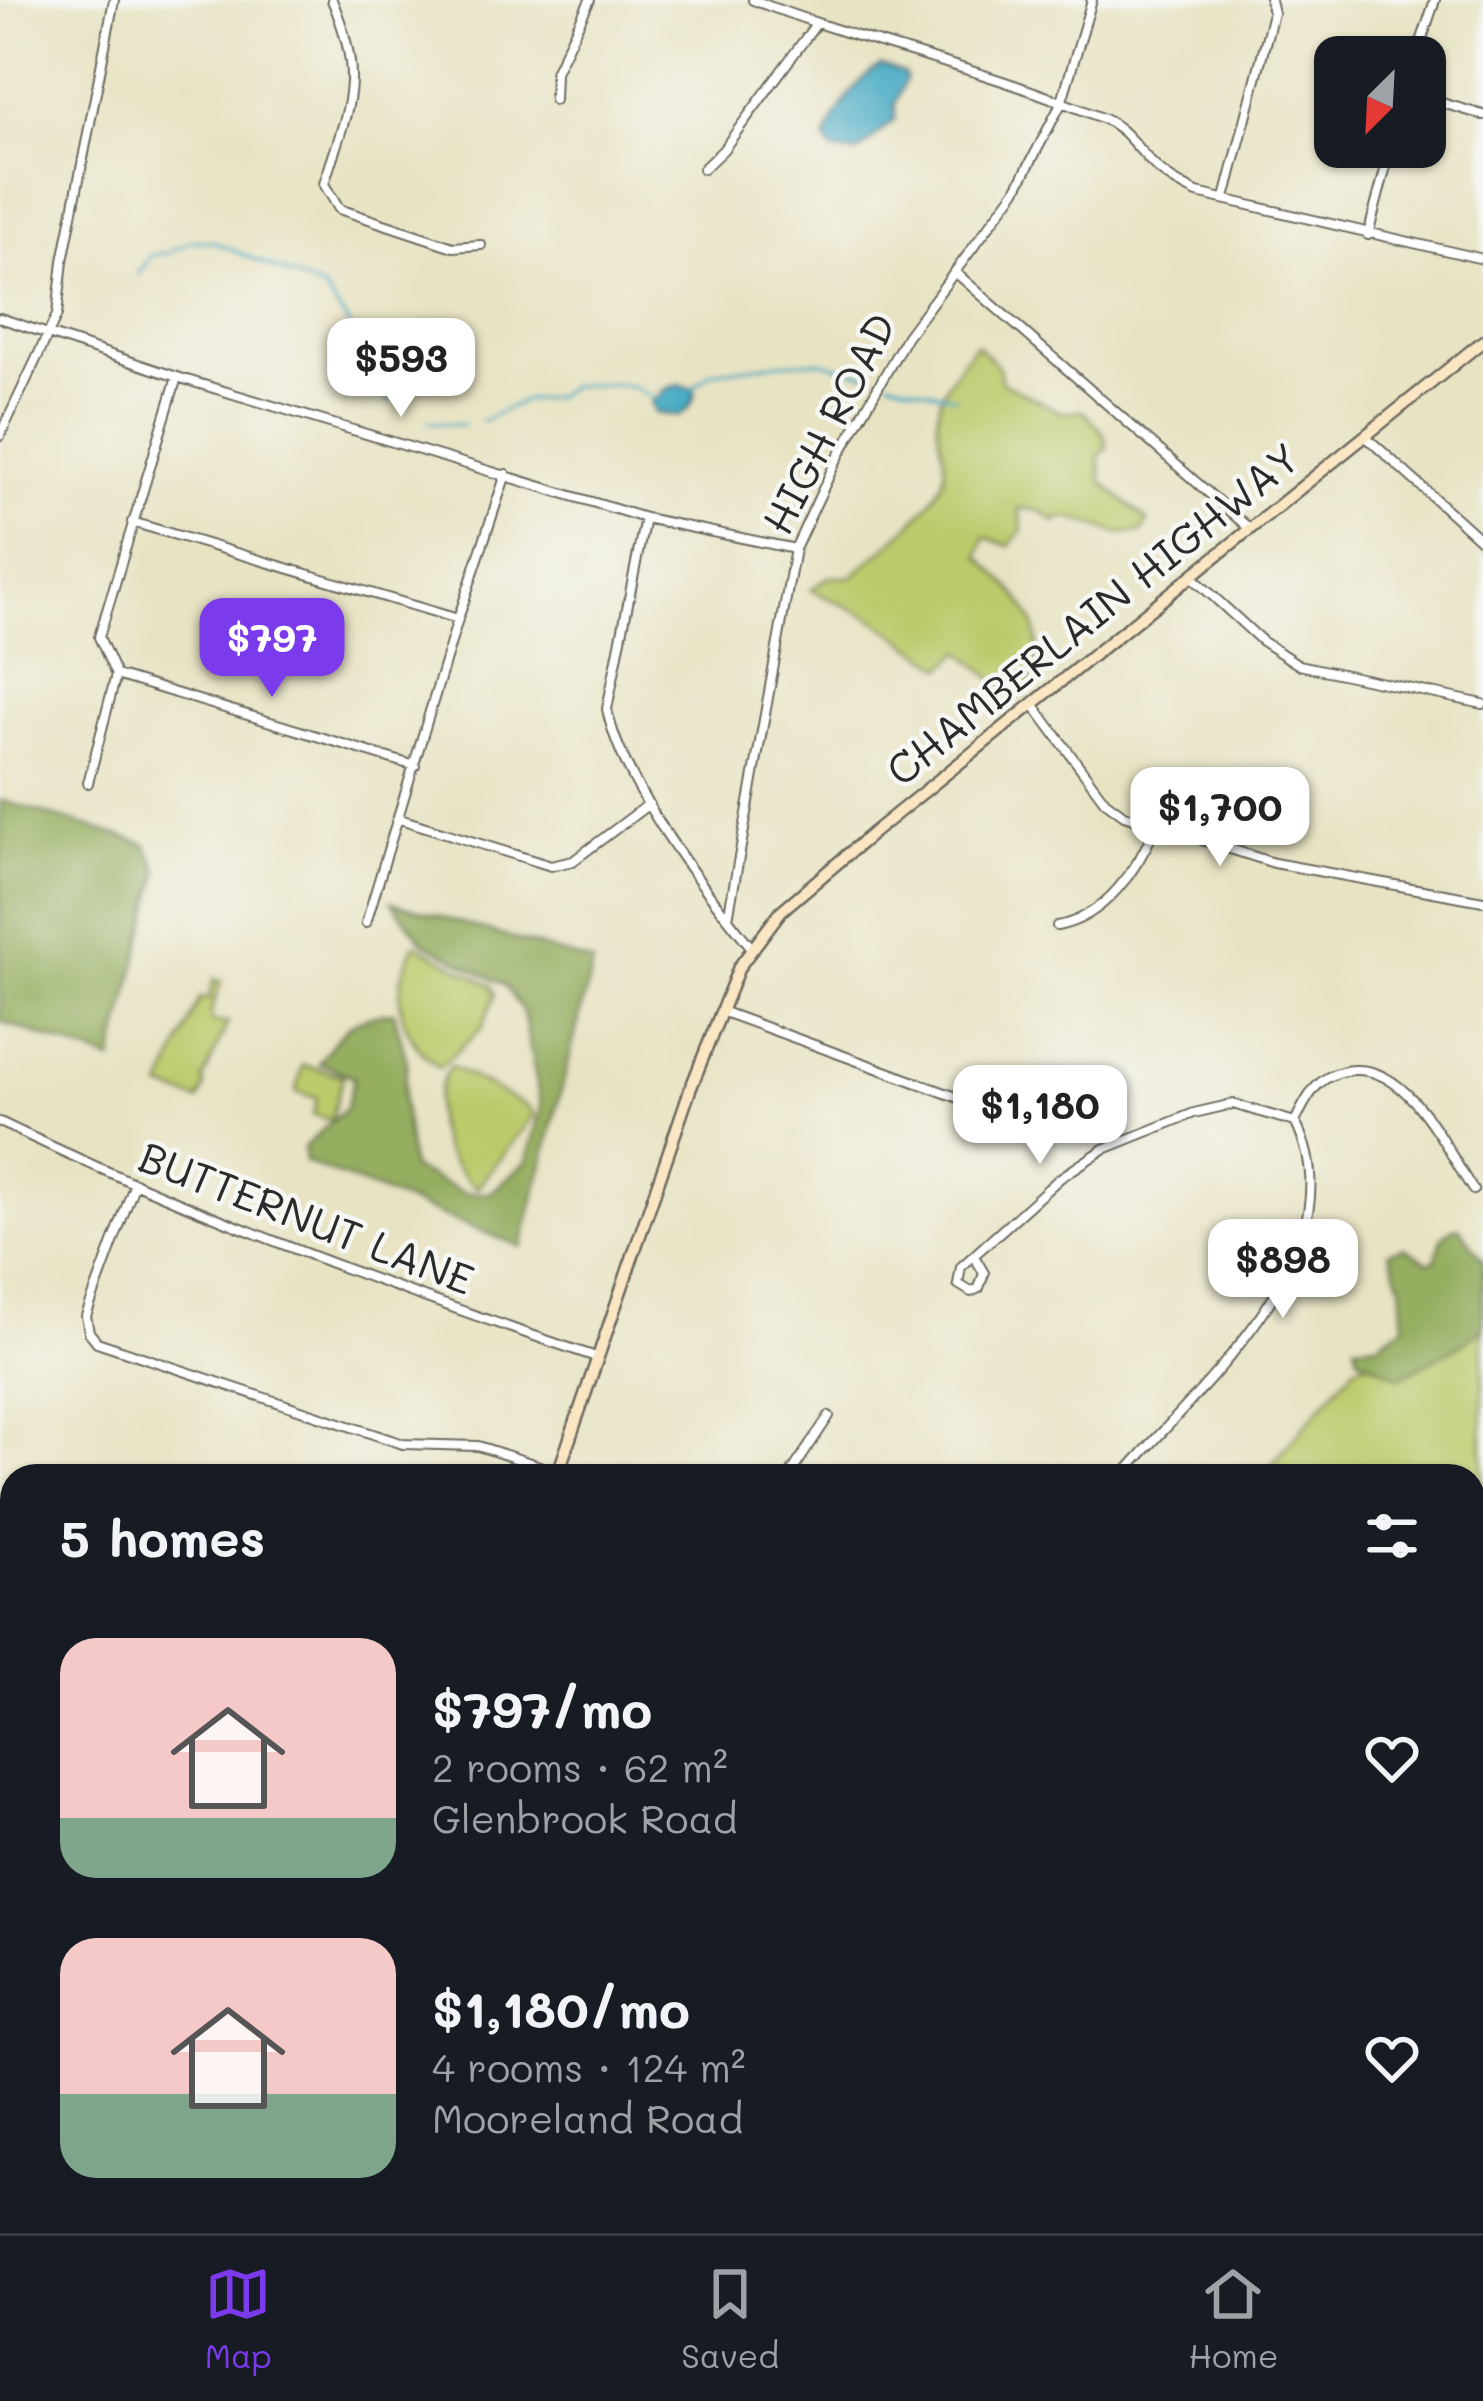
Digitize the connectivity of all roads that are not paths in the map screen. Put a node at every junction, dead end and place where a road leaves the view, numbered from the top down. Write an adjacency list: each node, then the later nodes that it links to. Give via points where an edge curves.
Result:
1 (332, 0): 18 (street, via 354,76 324,184 339,208 453,247)
2 (590, 0): 10 (street, via 555,71)
3 (753, 0): 8 (street)
4 (1093, 0): 11 (street, HIGH ROAD)
5 (1270, 0): 16 (street, via 1274,13)
6 (1435, 0): 9 (street)
7 (110, 1): 22 (street)
8 (816, 24): 11 (street, via 1005,79); 15 (street)
9 (1423, 36)
10 (554, 100)
11 (1060, 104): 16 (street, via 1122,128 1172,181); 20 (street, HIGH ROAD, via 1016,190)
12 (1446, 104): 13 (street)
13 (1483, 115)
14 (1386, 168): 17 (street)
15 (703, 169)
16 (1225, 198): 17 (street)
17 (1368, 235): 19 (street)
18 (481, 245)
19 (1483, 259)
20 (955, 272): 30 (street); 32 (street, HIGH ROAD, via 886,370)
21 (0, 318): 22 (street)
22 (48, 333): 24 (street); 26 (street)
23 (1483, 341): 25 (main road, CHAMBERLAIN HIGHWAY)
24 (177, 376): 27 (street); 29 (street)
25 (1364, 435): 30 (main road, CHAMBERLAIN HIGHWAY); 31 (street)
26 (0, 436)
27 (506, 474): 28 (street); 34 (street)
28 (645, 518): 32 (street); 40 (street, via 607,709 613,741)
29 (132, 521): 34 (street); 35 (street, via 99,637)
30 (1250, 529): 33 (main road, CHAMBERLAIN HIGHWAY)
31 (1483, 542)
32 (795, 549): 44 (street, HIGH ROAD)
33 (1191, 576): 36 (main road, CHAMBERLAIN HIGHWAY); 37 (street, via 1299,665)
34 (458, 619): 38 (street)
35 (116, 675): 38 (street); 39 (street)
36 (1033, 704): 42 (street, via 1105,801); 47 (main road, CHAMBERLAIN HIGHWAY, via 805,889)
37 (1483, 704)
38 (415, 766): 41 (street)
39 (88, 783)
40 (650, 804): 41 (street, via 573,861 551,866); 44 (street)
41 (400, 818): 45 (street)
42 (1155, 827): 43 (street, via 1274,863); 46 (street, via 1134,873 1085,916)
43 (1483, 902)
44 (728, 918): 47 (street)
45 (366, 923)
46 (1057, 926)
47 (751, 947): 48 (main road)
48 (720, 1010): 49 (street, via 978,1106); 55 (main road)
49 (984, 1119)
50 (1295, 1121): 53 (street, via 1320,1080 1344,1071 1381,1074 1408,1092); 54 (street, via 1233,1104 1104,1149); 60 (street, via 1311,1175 1294,1254 1233,1356)
51 (0, 1122): 52 (street, BUTTERNUT LANE)
52 (135, 1183): 55 (street, BUTTERNUT LANE, via 381,1283); 57 (street, via 86,1316 97,1342 403,1444 478,1446)
53 (1473, 1190)
54 (974, 1256): 54 (street, via 956,1276 971,1292 984,1273)
55 (596, 1357): 58 (main road)
56 (829, 1416): 59 (street)
57 (529, 1464)
58 (560, 1464)
59 (797, 1464)
60 (1132, 1464)

